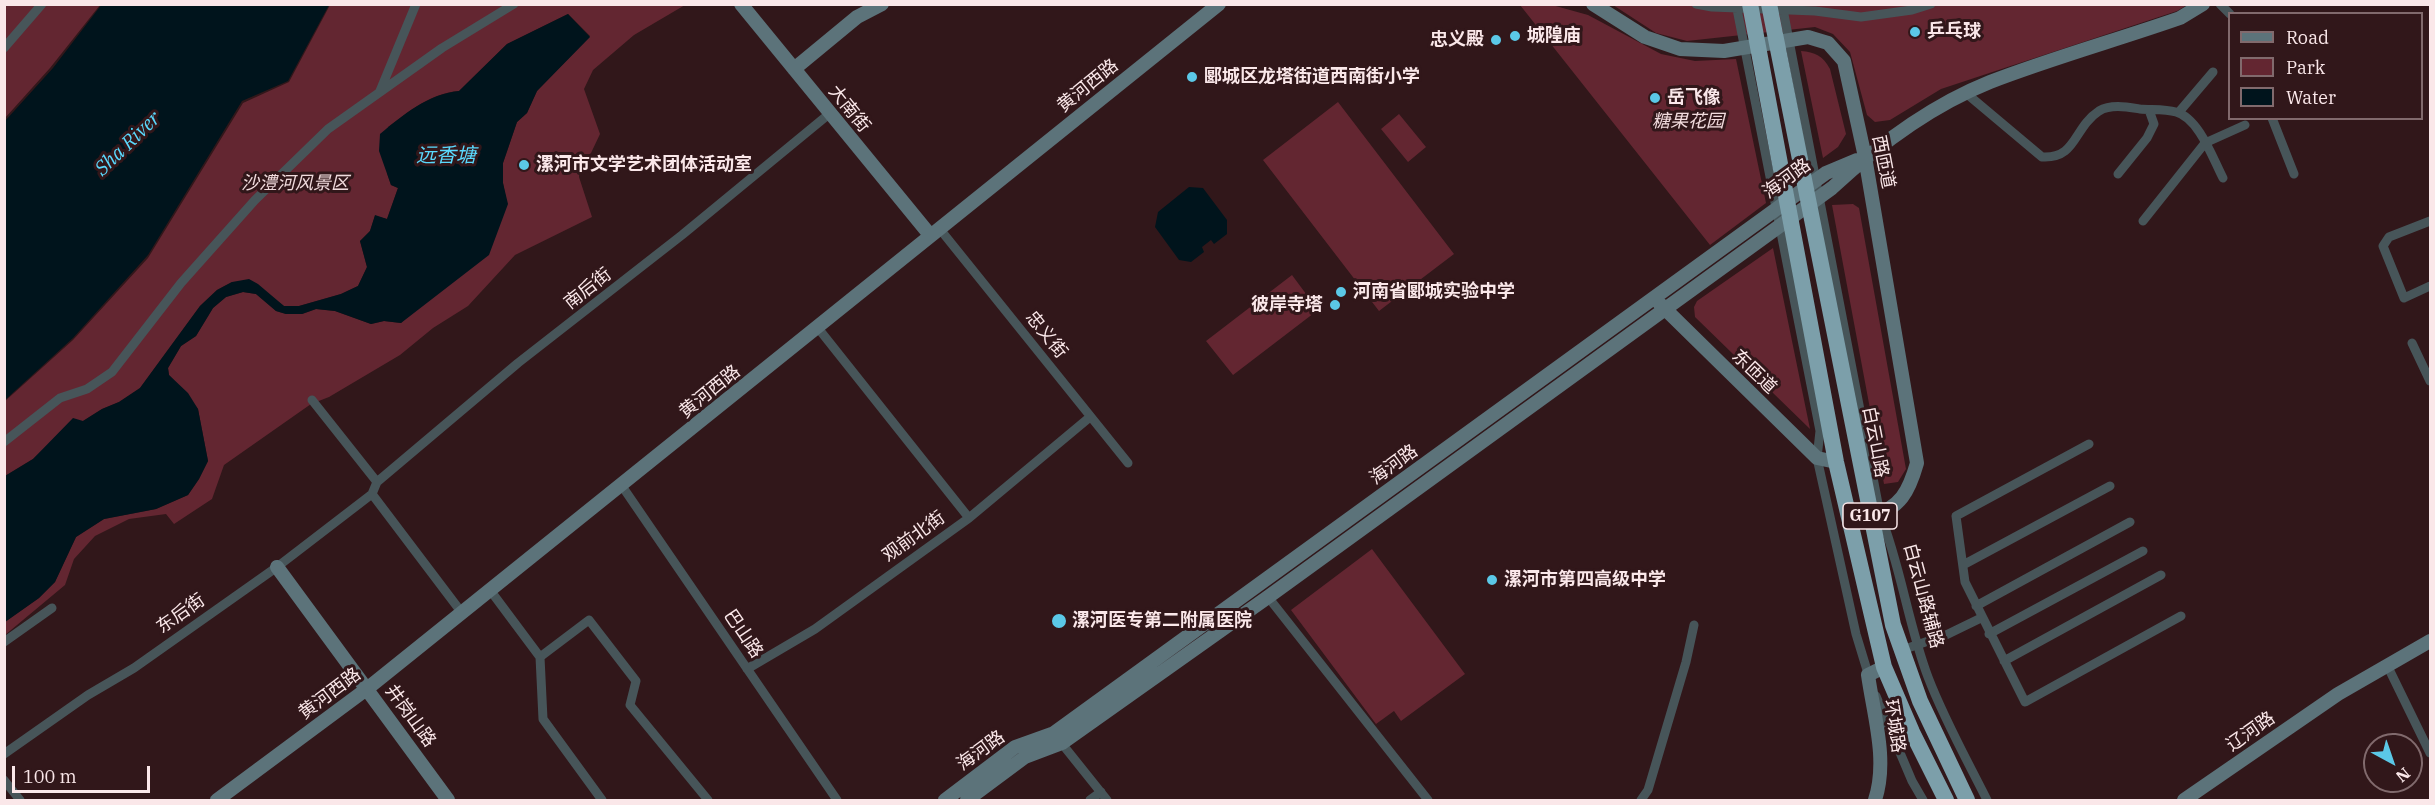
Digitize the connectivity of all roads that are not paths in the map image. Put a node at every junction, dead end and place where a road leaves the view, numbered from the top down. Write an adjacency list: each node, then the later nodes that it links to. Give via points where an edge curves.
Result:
1 (42, 4): 15 (street)
2 (416, 4): 20 (street)
3 (514, 4): 20 (street)
4 (741, 4): 18 (street, 大南街)
5 (882, 4): 18 (street, via 857,17)
6 (1219, 4): 34 (street, 黄河西路)
7 (1593, 4): 28 (street, 西匝道, via 1645,37 1680,49 1724,51 1809,37 1828,44 1844,61)
8 (1696, 4): 13 (street, via 1861,17)
9 (1736, 4): 17 (street)
10 (1750, 4): 17 (highway, G107)
11 (1769, 4): 16 (highway, G107)
12 (1782, 4): 16 (street)
13 (1931, 4)
14 (2203, 4): 21 (street, 海河路, via 2180,18)
15 (4, 48)
16 (1785, 55): 53 (highway, 白云山路 / G107)
17 (1755, 63): 35 (highway, G107)
18 (794, 69): 24 (street, 大南街)
19 (2213, 72): 23 (street)
20 (380, 91): 44 (street, via 321,135 255,200 181,283 112,372 87,389 60,399)
21 (1967, 94): 22 (street, via 2042,157 2053,158 2065,153 2081,128 2100,110 2118,106); 28 (street, 海河路, via 1897,133)
22 (2149, 110): 23 (street); 29 (street, via 2154,124)
23 (2179, 112): 27 (street, via 2200,131)
24 (829, 114): 34 (street, 大南街); 49 (street, 南后街)
25 (2273, 120): 30 (street)
26 (2245, 125): 27 (street)
27 (2205, 143): 31 (street); 32 (street)
28 (1865, 158): 37 (street, 海河路, via 1826,173); 38 (street, 海河路, via 1832,188); 53 (street, 西匝道, via 1917,463 1909,490)
29 (2118, 174)
30 (2294, 174)
31 (2223, 178)
32 (2143, 221)
33 (2430, 221): 36 (street, via 2389,237 2383,246 2404,298)
34 (934, 232): 39 (street, 黄河西路); 43 (street, 忠义街)
35 (1787, 236): 46 (street, via 1820,431); 47 (highway, G107)
36 (2430, 286)
37 (1653, 298): 38 (street, 东匝道); 81 (street, 海河路, via 1258,586)
38 (1664, 308): 46 (street, 东匝道); 61 (street, 海河路)
39 (818, 328): 50 (street, 黄河西路); 54 (street)
40 (2412, 343): 41 (street)
41 (2430, 381)
42 (312, 400): 49 (street)
43 (1090, 417): 48 (street, 忠义街); 54 (street, 观前北街)
44 (4, 442)
45 (2089, 444): 57 (street, via 1956,516)
46 (1817, 459): 47 (street); 78 (street)
47 (1836, 462): 76 (highway, G107)
48 (1128, 463)
49 (376, 482): 52 (street)
50 (622, 486): 60 (street, 黄河西路); 77 (street, 巴山路)
51 (2110, 486): 57 (street)
52 (372, 494): 58 (street, 东后街); 64 (street)
53 (1875, 515): 71 (street, 白云山路辅路, via 1891,542); 72 (highway, 白云山路 / G107, via 1893,625)
54 (969, 518): 77 (street, 观前北街, via 815,630)
55 (2130, 522): 62 (street)
56 (2143, 551): 68 (street)
57 (1963, 564): 62 (street, via 1965,582)
58 (277, 567): 79 (street, 井岗山路); 83 (street, 东后街)
59 (2161, 575): 74 (street)
60 (490, 590): 64 (street, 黄河西路); 73 (street)
61 (1268, 597): 81 (street, 海河路); 96 (street)
62 (1976, 606): 66 (street)
63 (52, 608): 70 (street)
64 (462, 613): 79 (street, 黄河西路)
65 (2181, 615): 74 (street, via 2025,702)
66 (1981, 618): 68 (street); 71 (street)
67 (1694, 625): 97 (street, via 1648,790)
68 (1989, 634): 74 (street)
69 (2430, 641): 75 (street, 辽河路)
70 (4, 642)
71 (1919, 644): 72 (street); 102 (street, 白云山路辅路, via 1942,710)
72 (1902, 650): 101 (highway, 白云山路 / G107, via 1920,701)
73 (540, 657): 89 (street, via 543,720); 90 (street, via 589,620 636,681 630,705)
74 (2004, 661)
75 (2387, 665): 80 (street, 辽河路); 82 (street)
76 (1884, 667): 78 (street); 100 (highway, G107)
77 (747, 669): 91 (street, 巴山路)
78 (1868, 675): 98 (street, 环城路, via 1882,762); 99 (street)
79 (368, 688): 87 (street, 黄河西路); 88 (street, 井岗山路)
80 (2338, 694): 103 (street, 辽河路); 104 (street, 辽河路)
81 (1058, 738): 85 (street); 92 (street, 海河路, via 1015,747); 93 (street, 海河路, via 1025,757)
82 (2430, 753)
83 (4, 754)
84 (4, 780): 86 (street)
85 (1101, 792): 94 (street); 95 (street)
86 (20, 801)
87 (218, 801)
88 (448, 801)
89 (602, 801)
90 (708, 801)
91 (837, 801)
92 (945, 801)
93 (967, 801)
94 (1090, 801)
95 (1107, 801)
96 (1428, 801)
97 (1641, 801)
98 (1875, 801)
99 (1923, 801)
100 (1946, 801)
101 (1967, 801)
102 (1988, 801)
103 (2184, 801)
104 (2199, 801)

